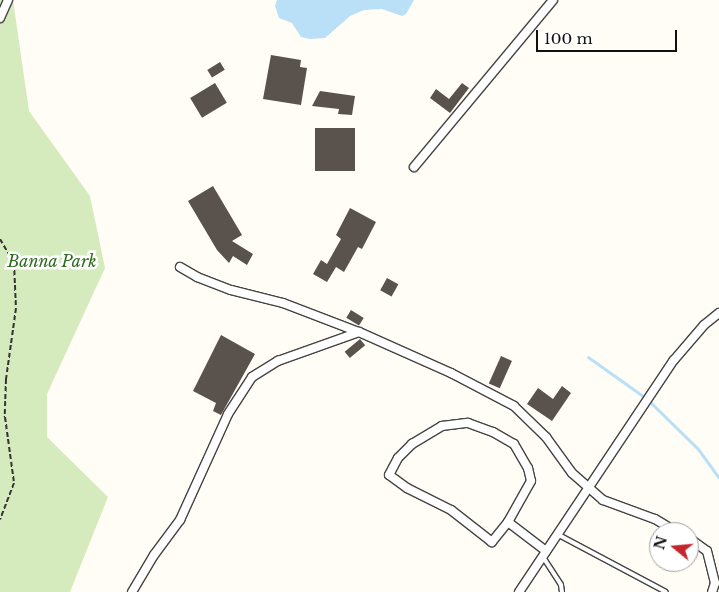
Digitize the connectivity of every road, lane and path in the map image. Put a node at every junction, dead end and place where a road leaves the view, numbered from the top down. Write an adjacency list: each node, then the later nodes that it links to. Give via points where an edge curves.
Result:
1 (8, 0): 3 (street)
2 (553, 0): 4 (street)
3 (0, 18)
4 (414, 167)
5 (0, 239): 10 (path, via 14,263 16,308 6,379 5,417 14,484)
6 (180, 267): 8 (street, via 232,290 282,304)
7 (719, 313): 9 (street, via 704,325 674,360)
8 (358, 332): 9 (street, via 451,373 514,406 546,437 572,473); 16 (street, via 278,361 252,377 228,414 180,520 154,554)
9 (589, 488): 12 (street, via 602,500); 13 (street)
10 (0, 519)
11 (508, 522): 11 (street, via 531,482 528,468 514,444 493,432 468,423 442,426 412,444 398,458 389,476 451,510 492,542); 15 (street)
12 (660, 522)
13 (558, 534): 15 (street); 19 (lane)
14 (699, 545): 20 (street, via 707,551 715,583)
15 (544, 554): 17 (street); 18 (lane, via 562,585)
16 (132, 592)
17 (519, 592)
18 (562, 592)
19 (666, 592)
20 (712, 592)

